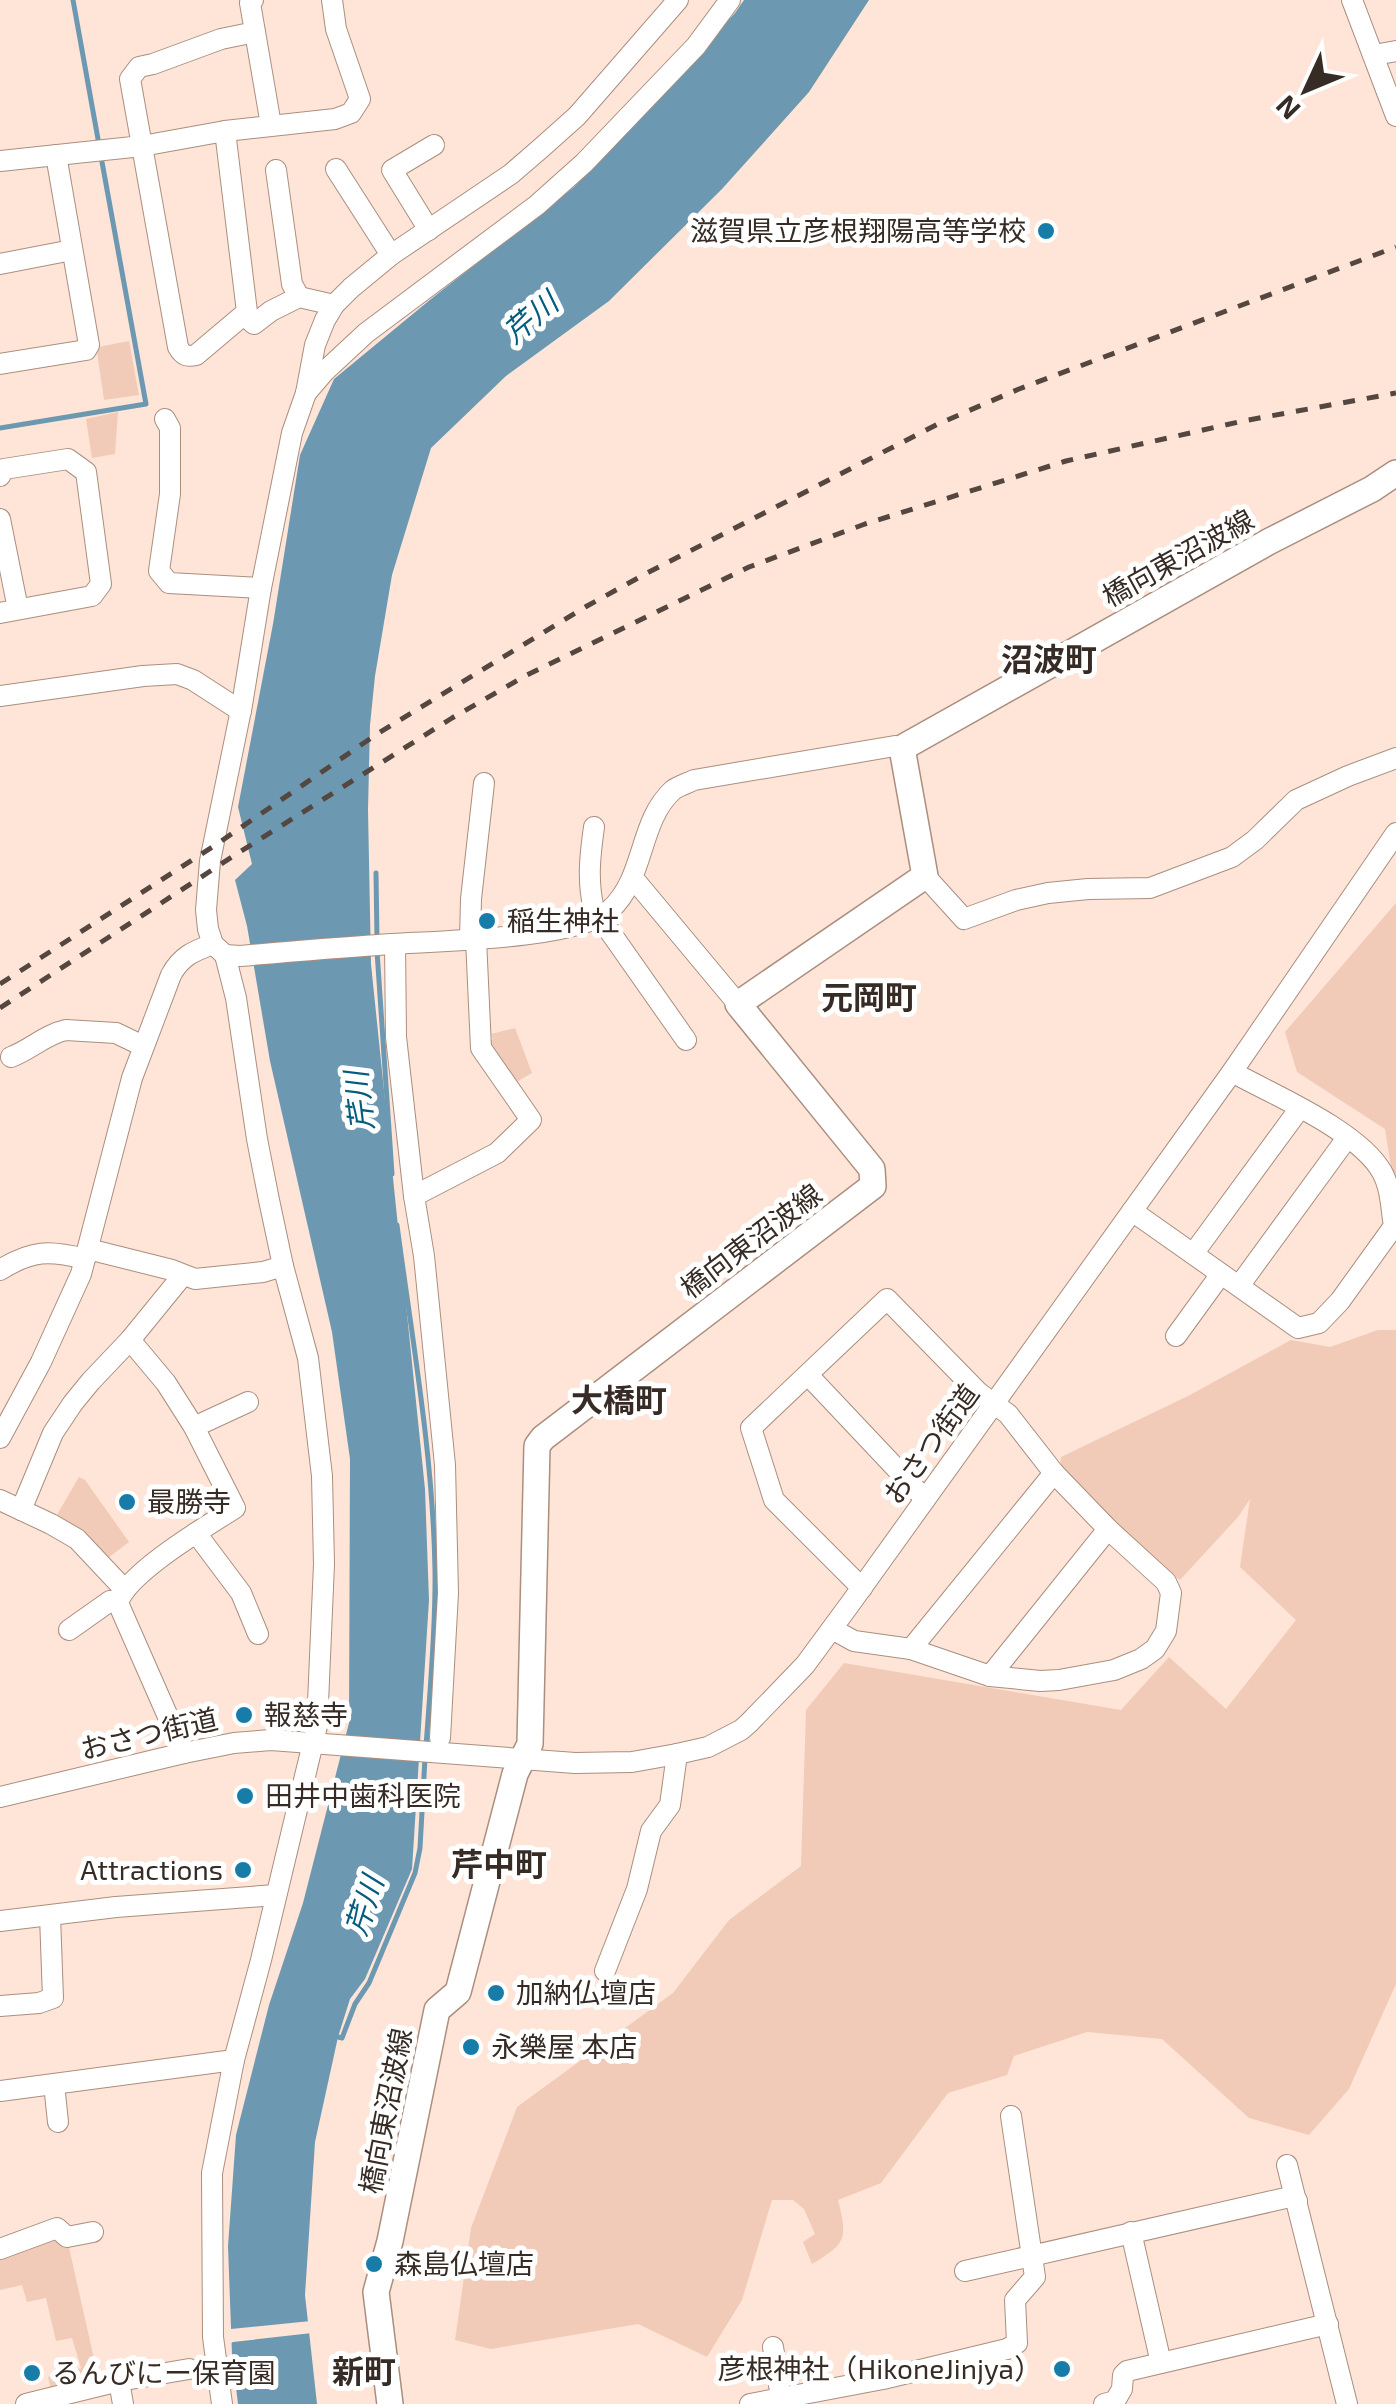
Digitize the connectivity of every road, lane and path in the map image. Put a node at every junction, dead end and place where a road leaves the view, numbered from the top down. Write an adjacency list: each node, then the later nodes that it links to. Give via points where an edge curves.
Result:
1 (253, 0): 6 (street)
2 (332, 0): 10 (street, via 360,100 351,113 335,118)
3 (678, 0): 18 (street, via 576,116 511,174)
4 (730, 0): 26 (street, via 696,46 538,206 366,333)
5 (1352, 0): 8 (street)
6 (255, 32): 10 (street); 13 (street, via 138,67 130,79)
7 (1396, 51): 8 (street)
8 (1374, 55): 9 (street)
9 (1396, 116)
10 (271, 125): 11 (street)
11 (224, 132): 13 (street); 24 (street)
12 (434, 144): 18 (street, via 392,170)
13 (142, 146): 14 (street); 24 (street, via 178,347 196,356)
14 (56, 156): 15 (street); 19 (street)
15 (0, 161)
16 (336, 168): 20 (street)
17 (276, 170): 22 (street)
18 (429, 230): 20 (street)
19 (72, 250): 21 (street); 25 (street, via 89,346)
20 (391, 256): 23 (street)
21 (0, 264)
22 (299, 296): 23 (street); 24 (street, via 254,324)
23 (334, 305): 26 (street, via 315,345)
24 (244, 314)
25 (0, 364)
26 (306, 392): 31 (street)
27 (166, 419): 31 (street, via 170,494 159,571 169,583)
28 (1396, 472): 35 (main road, 橋向東沼波線)
29 (0, 476): 32 (street, via 4,469 68,460 86,472 101,584 92,596)
30 (0, 519): 32 (street)
31 (262, 588): 34 (street)
32 (9, 611)
33 (0, 696): 34 (street, via 177,674)
34 (241, 711): 45 (street, via 208,874 206,910)
35 (902, 748): 40 (main road); 41 (street, via 694,780 674,790 652,820)
36 (1396, 758): 40 (street, via 1296,800 1232,857 1150,888 1048,892 964,919)
37 (484, 783): 43 (street)
38 (594, 827): 42 (street, via 590,895)
39 (1396, 833): 50 (street, おさつ街道)
40 (925, 876): 46 (main road)
41 (634, 878): 42 (street); 46 (street)
42 (602, 918): 43 (street); 47 (street)
43 (473, 939): 44 (street); 53 (street, via 482,1048 530,1120 497,1153)
44 (388, 944): 45 (street); 53 (street)
45 (226, 952): 48 (street, via 188,954 177,964); 57 (street)
46 (738, 1004): 86 (main road, 橋向東沼波線, via 872,1169 872,1186 539,1441 530,1744)
47 (686, 1040)
48 (142, 1046): 49 (street, via 116,1033 66,1030); 55 (street)
49 (11, 1057)
50 (1232, 1072): 51 (street); 54 (street, おさつ街道)
51 (1300, 1108): 52 (street); 56 (street)
52 (1347, 1138): 61 (street); 61 (street, via 1384,1175 1394,1226 1340,1301 1319,1323 1298,1328)
53 (414, 1196): 83 (street, via 445,1465 448,1594)
54 (1132, 1212): 56 (street); 66 (street, おさつ街道)
55 (87, 1254): 58 (street, via 38,1252); 60 (street); 68 (street)
56 (1193, 1254): 59 (street)
57 (283, 1266): 60 (street, via 195,1280); 82 (street, via 308,1358 322,1476)
58 (0, 1270)
59 (1221, 1274): 61 (street); 62 (street)
60 (182, 1275): 63 (street)
61 (1239, 1286)
62 (1176, 1336)
63 (130, 1340): 67 (street); 72 (street, via 53,1433)
64 (808, 1375): 66 (street, via 887,1299); 70 (street); 75 (street, via 751,1428 774,1500)
65 (248, 1402): 67 (street)
66 (992, 1405): 69 (street, via 1008,1414); 70 (street, おさつ街道)
67 (194, 1428): 74 (street, via 235,1508)
68 (0, 1438)
69 (1054, 1472): 73 (street); 80 (street)
70 (925, 1499): 75 (street, おさつ街道)
71 (0, 1500): 72 (street)
72 (21, 1510): 76 (street, via 77,1539)
73 (1108, 1530): 81 (street); 81 (street, via 1171,1593 1166,1631 1155,1649 1114,1670 1059,1680)
74 (196, 1533): 76 (street); 79 (street, via 242,1593)
75 (862, 1588): 77 (street, おさつ街道)
76 (122, 1595): 78 (street); 84 (street, via 118,1604)
77 (832, 1628): 80 (street, via 854,1641); 85 (street, おさつ街道, via 741,1730)
78 (69, 1630)
79 (258, 1634)
80 (912, 1649): 81 (street)
81 (990, 1676)
82 (319, 1742): 83 (street, おさつ街道); 84 (street, おさつ街道, via 271,1740); 88 (street)
83 (437, 1745): 86 (street, おさつ街道)
84 (184, 1752): 87 (street, おさつ街道)
85 (678, 1754): 86 (street, おさつ街道, via 632,1762); 91 (street, via 670,1805 651,1830)
86 (523, 1760): 114 (main road, 橋向東沼波線, via 458,1992 437,2010 376,2292)
87 (0, 1796)
88 (276, 1895): 89 (street); 93 (street)
89 (50, 1916): 90 (street); 92 (street, via 53,1998)
90 (0, 1920)
91 (605, 1971)
92 (0, 2006)
93 (234, 2060): 94 (street); 113 (street, via 212,2173 213,2337)
94 (54, 2084): 95 (street); 97 (street)
95 (0, 2092)
96 (1010, 2116): 103 (street)
97 (58, 2122)
98 (1287, 2165): 99 (street)
99 (1297, 2201): 101 (street, via 1290,2197); 105 (street)
100 (94, 2232): 102 (street, via 67,2237 57,2228)
101 (1131, 2232): 103 (street); 107 (street)
102 (0, 2249)
103 (1032, 2256): 104 (street); 110 (street, via 1035,2278 1016,2300 1017,2343 1007,2350)
104 (965, 2269)
105 (1328, 2324): 107 (street); 117 (street)
106 (773, 2347): 110 (street)
107 (1161, 2363): 116 (street, via 1127,2371 1115,2402)
108 (189, 2369): 109 (street)
109 (119, 2381): 111 (street); 112 (street)
110 (782, 2402): 115 (street)
111 (37, 2403)
112 (123, 2404)
113 (222, 2404)
114 (390, 2404)
115 (750, 2404)
116 (1104, 2404)
117 (1347, 2404)

